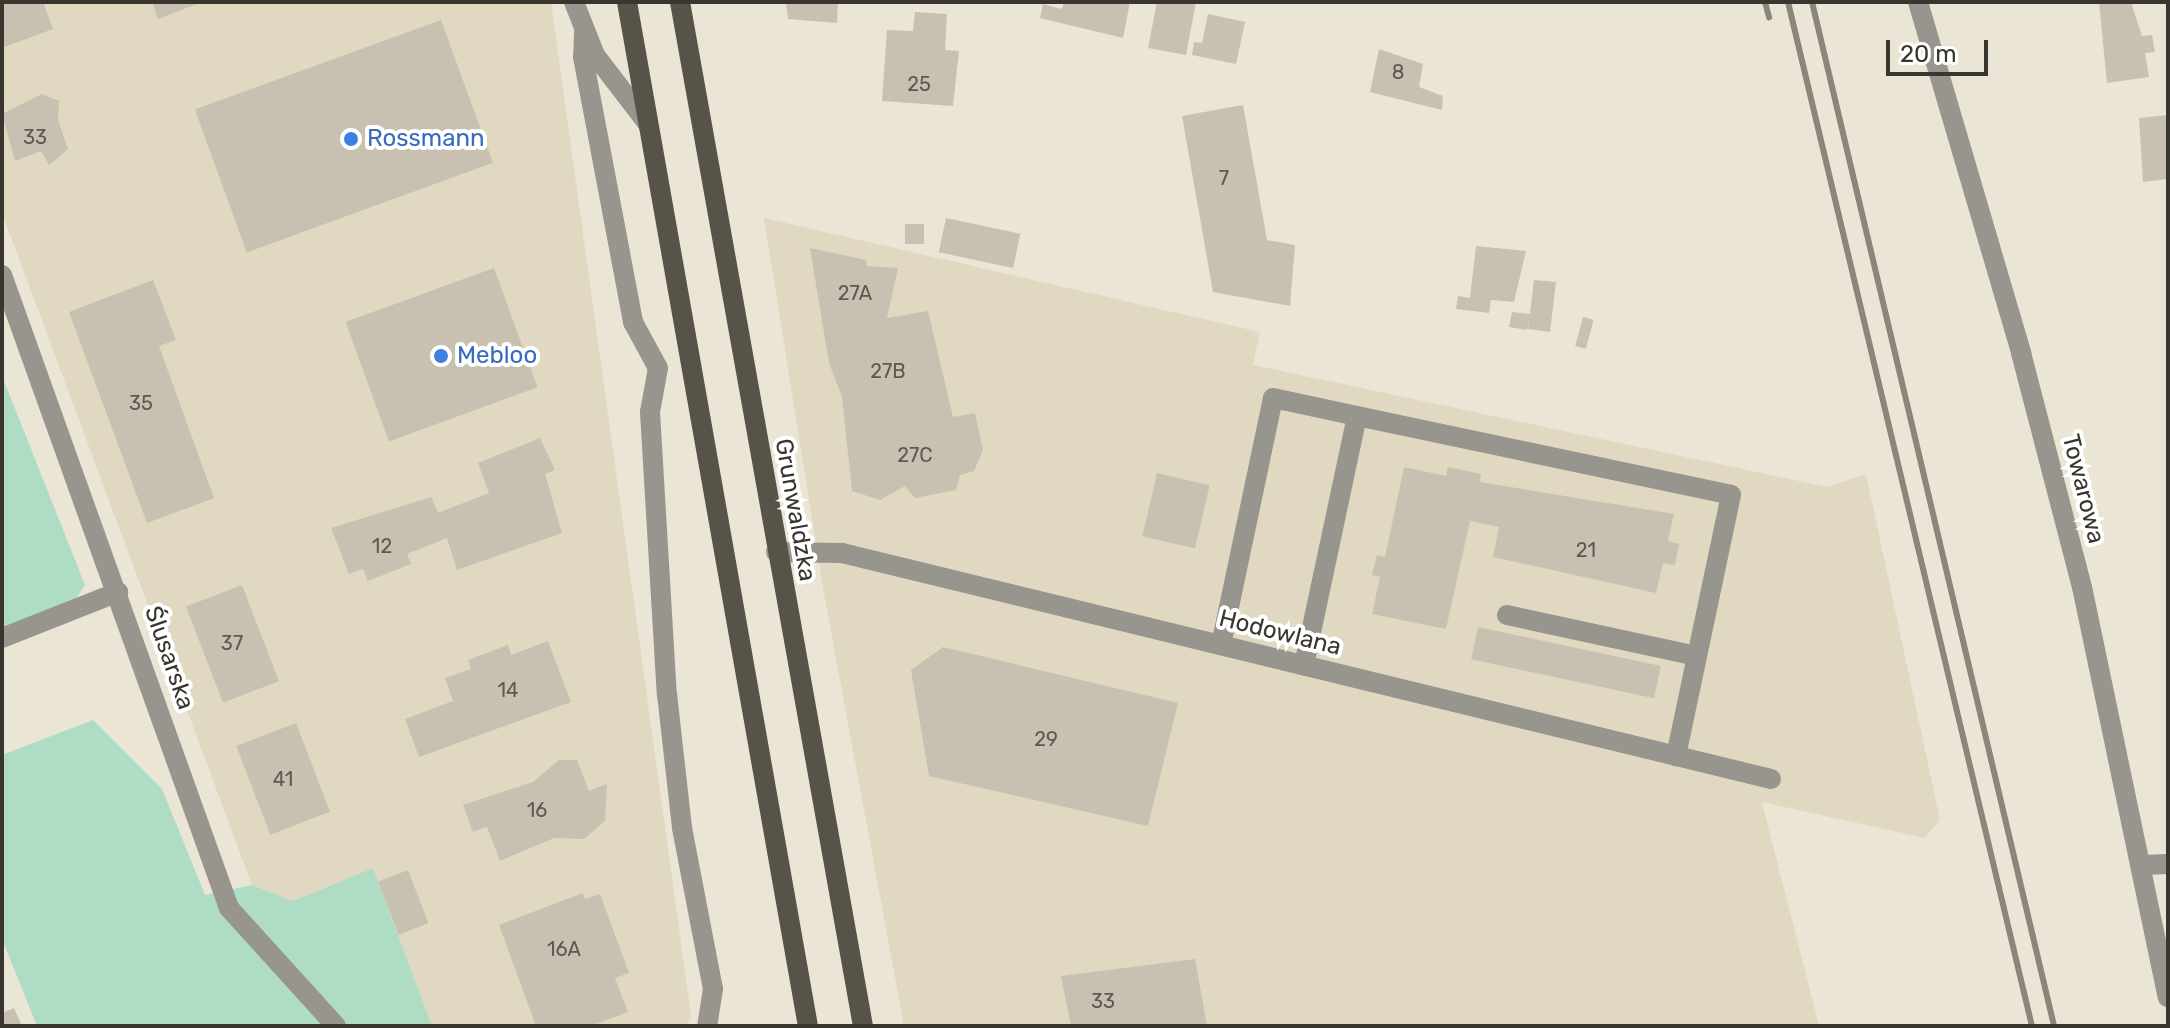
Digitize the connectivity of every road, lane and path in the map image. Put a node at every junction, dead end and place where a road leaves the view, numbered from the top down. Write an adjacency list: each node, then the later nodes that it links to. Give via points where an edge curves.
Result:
1 (574, 2): 5 (street)
2 (627, 2): 6 (main road)
3 (680, 2): 11 (main road, Grunwaldzka)
4 (1918, 2): 21 (street, Towarowa, via 2037,411)
5 (584, 33): 6 (street); 9 (street, via 583,57 633,322)
6 (648, 124): 8 (main road)
7 (2, 275): 12 (street, Ślusarska)
8 (691, 359): 9 (street); 23 (main road)
9 (658, 368): 25 (street, via 650,412 667,694 682,828 713,989)
10 (1357, 416): 15 (street, via 1273,398); 16 (street, via 1731,495); 17 (street)
11 (776, 552): 15 (street, Hodowlana, via 842,553); 26 (main road, Grunwaldzka)
12 (118, 592): 14 (street); 24 (street, Ślusarska, via 229,908)
13 (1507, 615): 16 (street)
14 (2, 638)
15 (1221, 645): 17 (street, Hodowlana)
16 (1697, 656): 18 (street)
17 (1304, 665): 18 (street, Hodowlana)
18 (1676, 756): 19 (street, Hodowlana)
19 (1771, 779)
20 (2168, 864): 21 (street)
21 (2142, 865): 22 (street, Towarowa)
22 (2168, 997)
23 (803, 1021)
24 (336, 1026)
25 (707, 1026)
26 (863, 1026)

